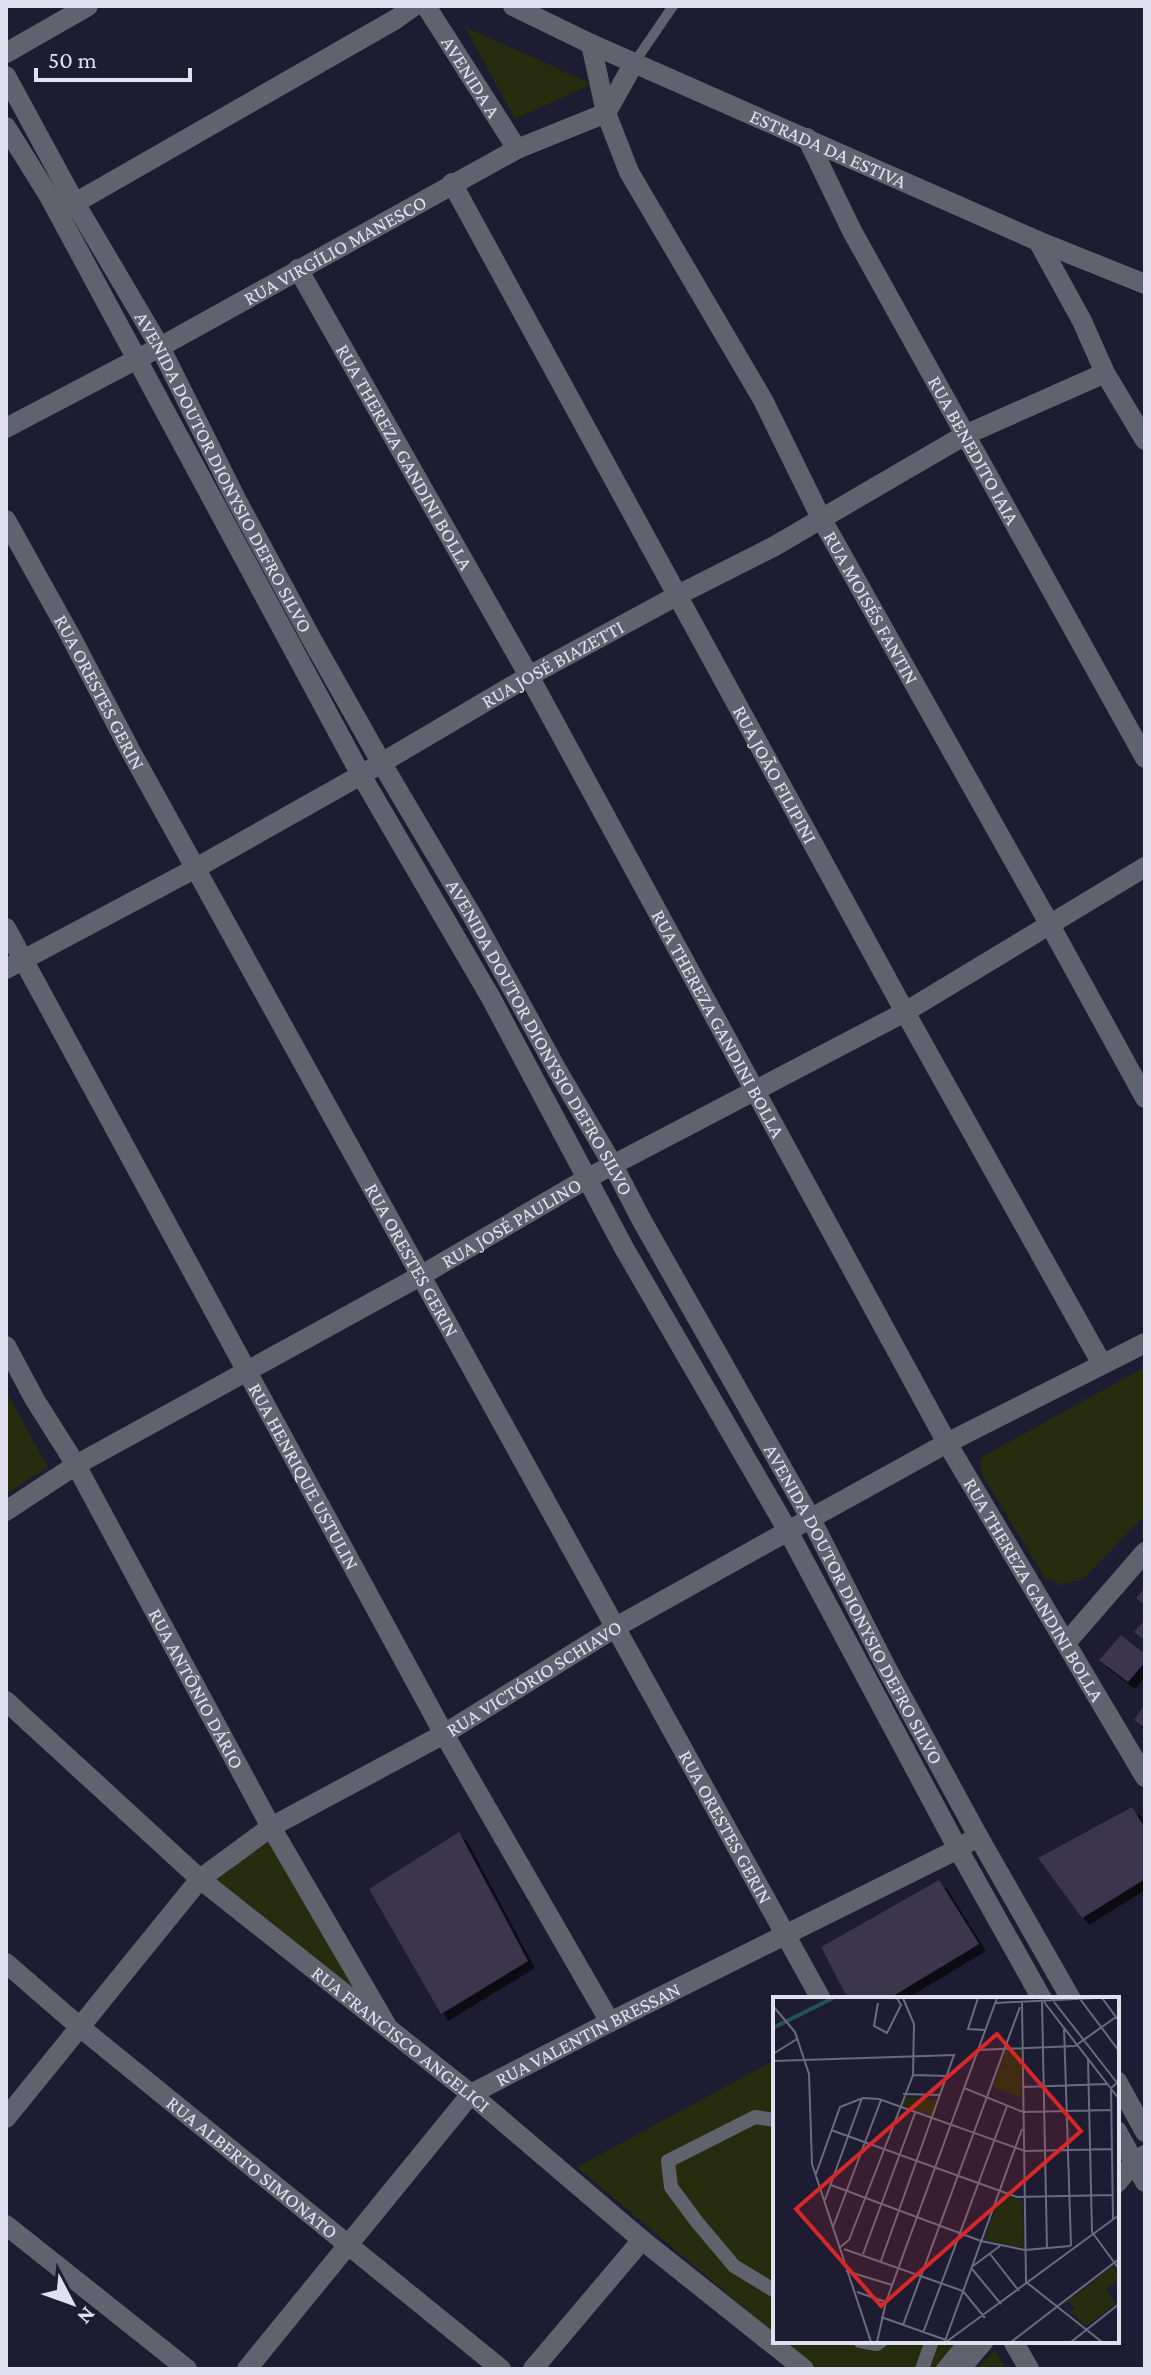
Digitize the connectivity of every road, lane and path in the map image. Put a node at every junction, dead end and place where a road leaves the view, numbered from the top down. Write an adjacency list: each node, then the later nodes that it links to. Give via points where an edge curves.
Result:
1 (88, 6): 7 (street)
2 (414, 6): 15 (street)
3 (426, 6): 13 (street, AVENIDA A)
4 (513, 6): 6 (street, ESTRADA DA ESTIVA)
5 (673, 6): 8 (lane)
6 (591, 44): 8 (street, ESTRADA DA ESTIVA); 10 (street)
7 (6, 53)
8 (634, 63): 10 (street); 12 (street, ESTRADA DA ESTIVA)
9 (6, 76): 15 (street, AVENIDA DOUTOR DIONYSIO DEFRO SILVO)
10 (606, 113): 13 (street, RUA VIRGÍLIO MANESCO); 25 (street, RUA MOISÉS FANTIN, via 629,172 763,400)
11 (6, 127): 20 (street, AVENIDA DOUTOR DIONYSIO DEFRO SILVO, via 49,196)
12 (807, 138): 16 (street, ESTRADA DA ESTIVA); 23 (street, RUA BENEDITO IAIA)
13 (517, 149): 14 (street, RUA VIRGÍLIO MANESCO)
14 (452, 183): 17 (street, RUA VIRGÍLIO MANESCO); 27 (street, RUA JOÃO FILIPINI)
15 (75, 203): 19 (street, AVENIDA DOUTOR DIONYSIO DEFRO SILVO)
16 (1038, 241): 18 (street, ESTRADA DA ESTIVA); 21 (street)
17 (298, 269): 19 (street, RUA VIRGÍLIO MANESCO); 28 (street, RUA THEREZA GANDINI BOLLA)
18 (1145, 284)
19 (160, 347): 20 (street, RUA VIRGÍLIO MANESCO); 30 (street, AVENIDA DOUTOR DIONYSIO DEFRO SILVO)
20 (135, 359): 22 (street, RUA VIRGÍLIO MANESCO); 31 (street, AVENIDA DOUTOR DIONYSIO DEFRO SILVO)
21 (1105, 373): 23 (street, RUA JOSÉ BIAZETTI); 24 (street)
22 (6, 428)
23 (965, 435): 25 (street, RUA JOSÉ BIAZETTI); 29 (street, RUA BENEDITO IAIA)
24 (1145, 440)
25 (821, 518): 27 (street, RUA JOSÉ BIAZETTI); 34 (street, RUA MOISÉS FANTIN)
26 (6, 520): 33 (street, RUA ORESTES GERIN)
27 (678, 595): 28 (street, RUA JOSÉ BIAZETTI); 37 (street, RUA JOÃO FILIPINI)
28 (529, 676): 30 (street, RUA JOSÉ BIAZETTI); 38 (street, RUA THEREZA GANDINI BOLLA)
29 (1145, 758)
30 (381, 762): 31 (street, RUA JOSÉ BIAZETTI); 40 (street, AVENIDA DOUTOR DIONYSIO DEFRO SILVO)
31 (361, 775): 33 (street, RUA JOSÉ BIAZETTI); 41 (street, AVENIDA DOUTOR DIONYSIO DEFRO SILVO, via 491,998)
32 (1145, 867): 34 (street, RUA JOSÉ PAULINO)
33 (196, 868): 36 (street, RUA JOSÉ BIAZETTI); 42 (street, RUA ORESTES GERIN)
34 (1050, 925): 37 (street, RUA JOSÉ PAULINO); 39 (street, RUA MOISÉS FANTIN)
35 (6, 928): 36 (street, RUA HENRIQUE USTULIN)
36 (15, 964): 46 (street, RUA HENRIQUE USTULIN)
37 (905, 1012): 38 (street, RUA JOSÉ PAULINO); 45 (street, RUA JOÃO FILIPINI)
38 (756, 1092): 40 (street, RUA JOSÉ PAULINO); 47 (street, RUA THEREZA GANDINI BOLLA)
39 (1145, 1098)
40 (613, 1165): 41 (street, RUA JOSÉ PAULINO); 50 (street, AVENIDA DOUTOR DIONYSIO DEFRO SILVO)
41 (586, 1179): 42 (street, RUA JOSÉ PAULINO); 51 (street, AVENIDA DOUTOR DIONYSIO DEFRO SILVO)
42 (422, 1275): 46 (street, RUA JOSÉ PAULINO); 53 (street, RUA ORESTES GERIN)
43 (1145, 1343): 45 (street, RUA VICTÓRIO SCHIAVO)
44 (6, 1346): 48 (street, RUA ANTÔNIO DÁRIO)
45 (1102, 1364): 47 (street, RUA VICTÓRIO SCHIAVO)
46 (246, 1371): 48 (street, RUA JOSÉ PAULINO); 56 (street, RUA HENRIQUE USTULIN)
47 (947, 1443): 50 (street, RUA VICTÓRIO SCHIAVO); 54 (street, RUA THEREZA GANDINI BOLLA)
48 (76, 1465): 49 (street, RUA JOSÉ PAULINO); 58 (street, RUA ANTÔNIO DÁRIO)
49 (6, 1511)
50 (811, 1519): 51 (street, RUA VICTÓRIO SCHIAVO); 59 (street, AVENIDA DOUTOR DIONYSIO DEFRO SILVO)
51 (788, 1531): 53 (street, RUA VICTÓRIO SCHIAVO); 60 (street, AVENIDA DOUTOR DIONYSIO DEFRO SILVO)
52 (1145, 1552): 54 (street)
53 (616, 1627): 56 (street, RUA VICTÓRIO SCHIAVO); 62 (street, RUA ORESTES GERIN)
54 (1066, 1643): 57 (street, RUA THEREZA GANDINI BOLLA)
55 (6, 1701): 61 (street, RUA FRANCISCO ANGELICI)
56 (444, 1734): 58 (street, RUA VICTÓRIO SCHIAVO); 67 (street, RUA HENRIQUE USTULIN)
57 (1145, 1777)
58 (271, 1827): 61 (street, RUA VICTÓRIO SCHIAVO); 69 (street, RUA ANTÔNIO DÁRIO)
59 (978, 1836): 60 (street, RUA VALENTIN BRESSAN); 66 (street, AVENIDA DOUTOR DIONYSIO DEFRO SILVO)
60 (958, 1849): 62 (street, RUA VALENTIN BRESSAN); 65 (street, AVENIDA DOUTOR DIONYSIO DEFRO SILVO)
61 (200, 1879): 68 (street, RUA VICTÓRIO SCHIAVO); 69 (street, RUA FRANCISCO ANGELICI)
62 (786, 1936): 64 (street, RUA ORESTES GERIN); 67 (street, RUA VALENTIN BRESSAN)
63 (6, 1963): 68 (street, RUA ALBERTO SIMONATO)
64 (820, 1997)
65 (1041, 1997)
66 (1070, 1997)
67 (610, 2022): 71 (street, RUA VALENTIN BRESSAN)
68 (81, 2028): 72 (street, RUA VICTÓRIO SCHIAVO); 81 (street, RUA ALBERTO SIMONATO)
69 (388, 2028): 71 (street, RUA FRANCISCO ANGELICI)
70 (1119, 2085): 74 (street)
71 (471, 2094): 80 (street, RUA FRANCISCO ANGELICI); 81 (street, RUA VALENTIN BRESSAN)
72 (6, 2118)
73 (773, 2120): 82 (street, via 755,2117 668,2161 671,2187 697,2222 734,2266)
74 (1145, 2132)
75 (1119, 2133): 76 (street)
76 (1140, 2158): 77 (street); 78 (street)
77 (1119, 2181)
78 (1145, 2182)
79 (6, 2225): 89 (street)
80 (642, 2240): 83 (street, RUA FRANCISCO ANGELICI); 92 (street)
81 (348, 2245): 90 (street, RUA VALENTIN BRESSAN); 91 (street, RUA ALBERTO SIMONATO)
82 (773, 2290)
83 (773, 2340)
84 (931, 2343): 94 (street)
85 (964, 2343): 95 (street)
86 (982, 2343): 96 (street)
87 (1014, 2343): 97 (street)
88 (778, 2344): 93 (street, RUA FRANCISCO ANGELICI)
89 (187, 2369)
90 (247, 2369)
91 (501, 2369)
92 (533, 2369)
93 (804, 2369)
94 (922, 2369)
95 (943, 2369)
96 (960, 2369)
97 (1029, 2369)

